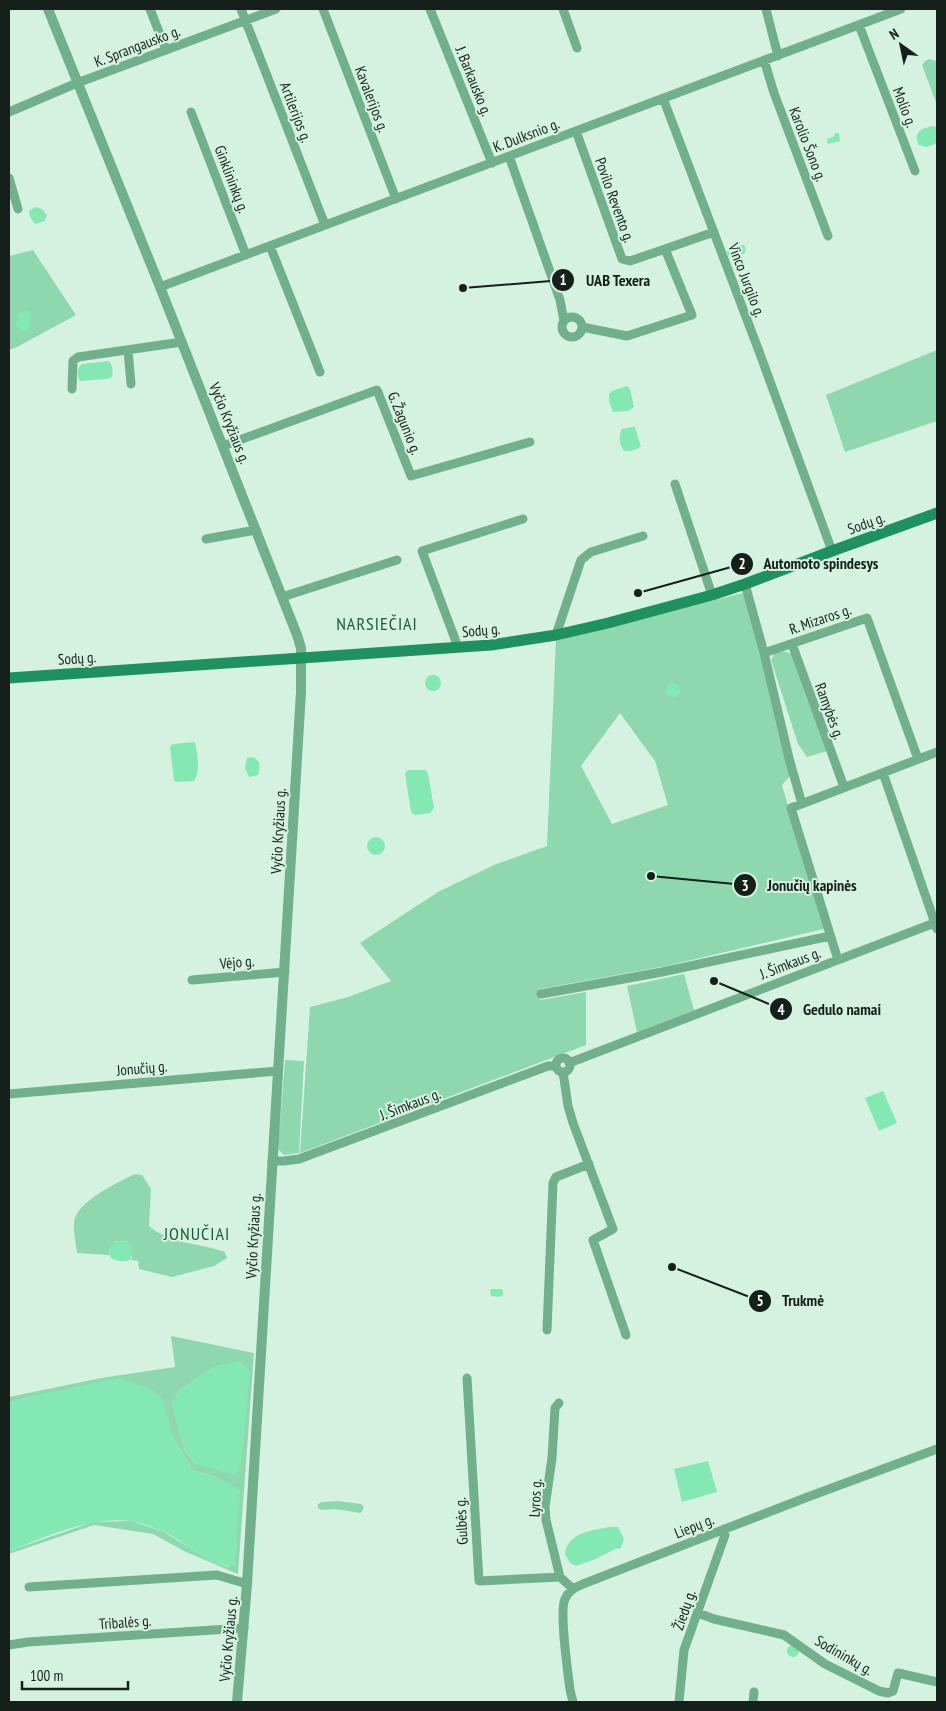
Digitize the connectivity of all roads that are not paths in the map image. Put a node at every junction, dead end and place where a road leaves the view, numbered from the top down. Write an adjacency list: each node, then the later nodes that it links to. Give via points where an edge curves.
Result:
1 (48, 9): 16 (street, Vyčio Kryžiaus g.)
2 (150, 9): 13 (street)
3 (241, 9): 10 (street, Artilerijos g.)
4 (276, 9): 10 (street, K. Sprangausko g.)
5 (323, 9): 25 (street, Kavalerijos g.)
6 (430, 9): 22 (street, J. Barkausko g.)
7 (563, 9): 12 (street)
8 (766, 9): 14 (street)
9 (900, 9): 11 (street, K. Dulksnio g.)
10 (245, 20): 13 (street, K. Sprangausko g.); 27 (street, Artilerijos g.)
11 (859, 25): 14 (street, K. Dulksnio g.); 23 (street, Molio g.)
12 (577, 48)
13 (166, 50): 16 (street, K. Sprangausko g.)
14 (778, 56): 15 (street, K. Dulksnio g.)
15 (764, 60): 17 (street, K. Dulksnio g.); 29 (street, Karolio Šono g.)
16 (78, 83): 18 (street, K. Sprangausko g.); 33 (street, Vyčio Kryžiaus g.)
17 (663, 98): 20 (street, K. Dulksnio g.); 28 (street, Vinco Jurgilo g.)
18 (9, 112)
19 (191, 112): 32 (street, Ginklininkų g.)
20 (576, 131): 21 (street, K. Dulksnio g.); 31 (street, Povilo Revento g., via 622,259 630,261)
21 (509, 156): 22 (street, K. Dulksnio g.); 34 (street)
22 (492, 163): 25 (street, K. Dulksnio g.)
23 (915, 171)
24 (9, 178): 26 (street)
25 (396, 199): 27 (street, K. Dulksnio g.)
26 (18, 208)
27 (325, 226): 30 (street, K. Dulksnio g.)
28 (714, 232): 31 (street); 51 (street, Vinco Jurgilo g.)
29 (828, 236)
30 (270, 246): 32 (street, K. Dulksnio g.); 40 (street)
31 (665, 249): 37 (street, via 692,315 627,336)
32 (246, 255): 33 (street, K. Dulksnio g.)
33 (160, 287): 38 (street, Vyčio Kryžiaus g.)
34 (560, 300): 35 (street); 36 (street)
35 (575, 317): 36 (street); 37 (street)
36 (564, 321): 37 (street, via 562,331 569,337 578,335)
37 (582, 327)
38 (182, 342): 39 (street); 44 (street, Vyčio Kryžiaus g.)
39 (128, 350): 41 (street); 42 (street, via 78,356 73,361)
40 (320, 372)
41 (131, 384)
42 (72, 389)
43 (530, 442): 44 (street, G. Žagunio g., via 411,476 377,390)
44 (223, 446): 48 (street, Vyčio Kryžiaus g.)
45 (675, 484): 54 (street)
46 (937, 514): 51 (main road, Sodų g.)
47 (523, 519): 58 (street, via 422,551)
48 (256, 530): 50 (street); 55 (street, Vyčio Kryžiaus g.)
49 (643, 536): 56 (street, via 586,555 581,560)
50 (206, 539)
51 (832, 551): 53 (main road, Sodų g.)
52 (397, 560): 55 (street)
53 (745, 584): 54 (main road, Sodų g.); 59 (street)
54 (712, 595): 56 (main road, Sodų g.)
55 (282, 597): 60 (street, Vyčio Kryžiaus g., via 297,635)
56 (556, 635): 58 (main road, Sodų g.)
57 (792, 644): 59 (street, R. Mizaros g.); 63 (street, R. Mizaros g., via 867,618); 65 (street, Ramybės g.)
58 (458, 647): 60 (main road, Sodų g.)
59 (764, 653): 66 (street)
60 (301, 657): 61 (main road, Sodų g.); 70 (street, Vyčio Kryžiaus g.)
61 (9, 678)
62 (937, 752): 63 (street)
63 (918, 759): 64 (street)
64 (883, 773): 65 (street); 67 (street)
65 (844, 787): 66 (street)
66 (802, 804): 68 (street, via 791,808)
67 (936, 925): 69 (street, J. Šimkaus g.)
68 (830, 936): 69 (street); 72 (street)
69 (838, 960): 73 (street, J. Šimkaus g.)
70 (285, 972): 71 (street, Vėjo g.); 75 (street, Vyčio Kryžiaus g.)
71 (192, 980)
72 (541, 994)
73 (569, 1063): 74 (street, J. Šimkaus g., via 560,1059); 76 (street)
74 (556, 1066): 76 (street); 78 (street, J. Šimkaus g., via 548,1066 299,1159)
75 (278, 1071): 77 (street, Jonučių g.); 78 (street, Vyčio Kryžiaus g.)
76 (563, 1072): 79 (street, via 568,1106)
77 (9, 1094)
78 (272, 1161): 87 (street, Vyčio Kryžiaus g.)
79 (589, 1164): 80 (street, via 556,1177 553,1183); 81 (street, via 613,1229 593,1240)
80 (547, 1330)
81 (626, 1335)
82 (468, 1378): 86 (street, Gulbės g., via 478,1581)
83 (559, 1403): 86 (street, Lyros g., via 555,1408 545,1507)
84 (937, 1449): 85 (street, Liepų g.)
85 (724, 1529): 89 (street, Liepų g.); 90 (street, Žiedų g.)
86 (560, 1577): 89 (street)
87 (247, 1584): 88 (street, via 217,1575); 91 (street, Vyčio Kryžiaus g.)
88 (29, 1587)
89 (573, 1589): 96 (street, via 565,1597 563,1611)
90 (698, 1613): 93 (street, Sodininkų g., via 784,1635 825,1664 879,1691 893,1691 898,1673); 97 (street, Žiedų g., via 684,1650)
91 (244, 1628): 92 (street, Tribalės g.); 95 (street, Vyčio Kryžiaus g.)
92 (9, 1645)
93 (937, 1682)
94 (754, 1692): 98 (street)
95 (237, 1702)
96 (573, 1702)
97 (679, 1702)
98 (753, 1702)

